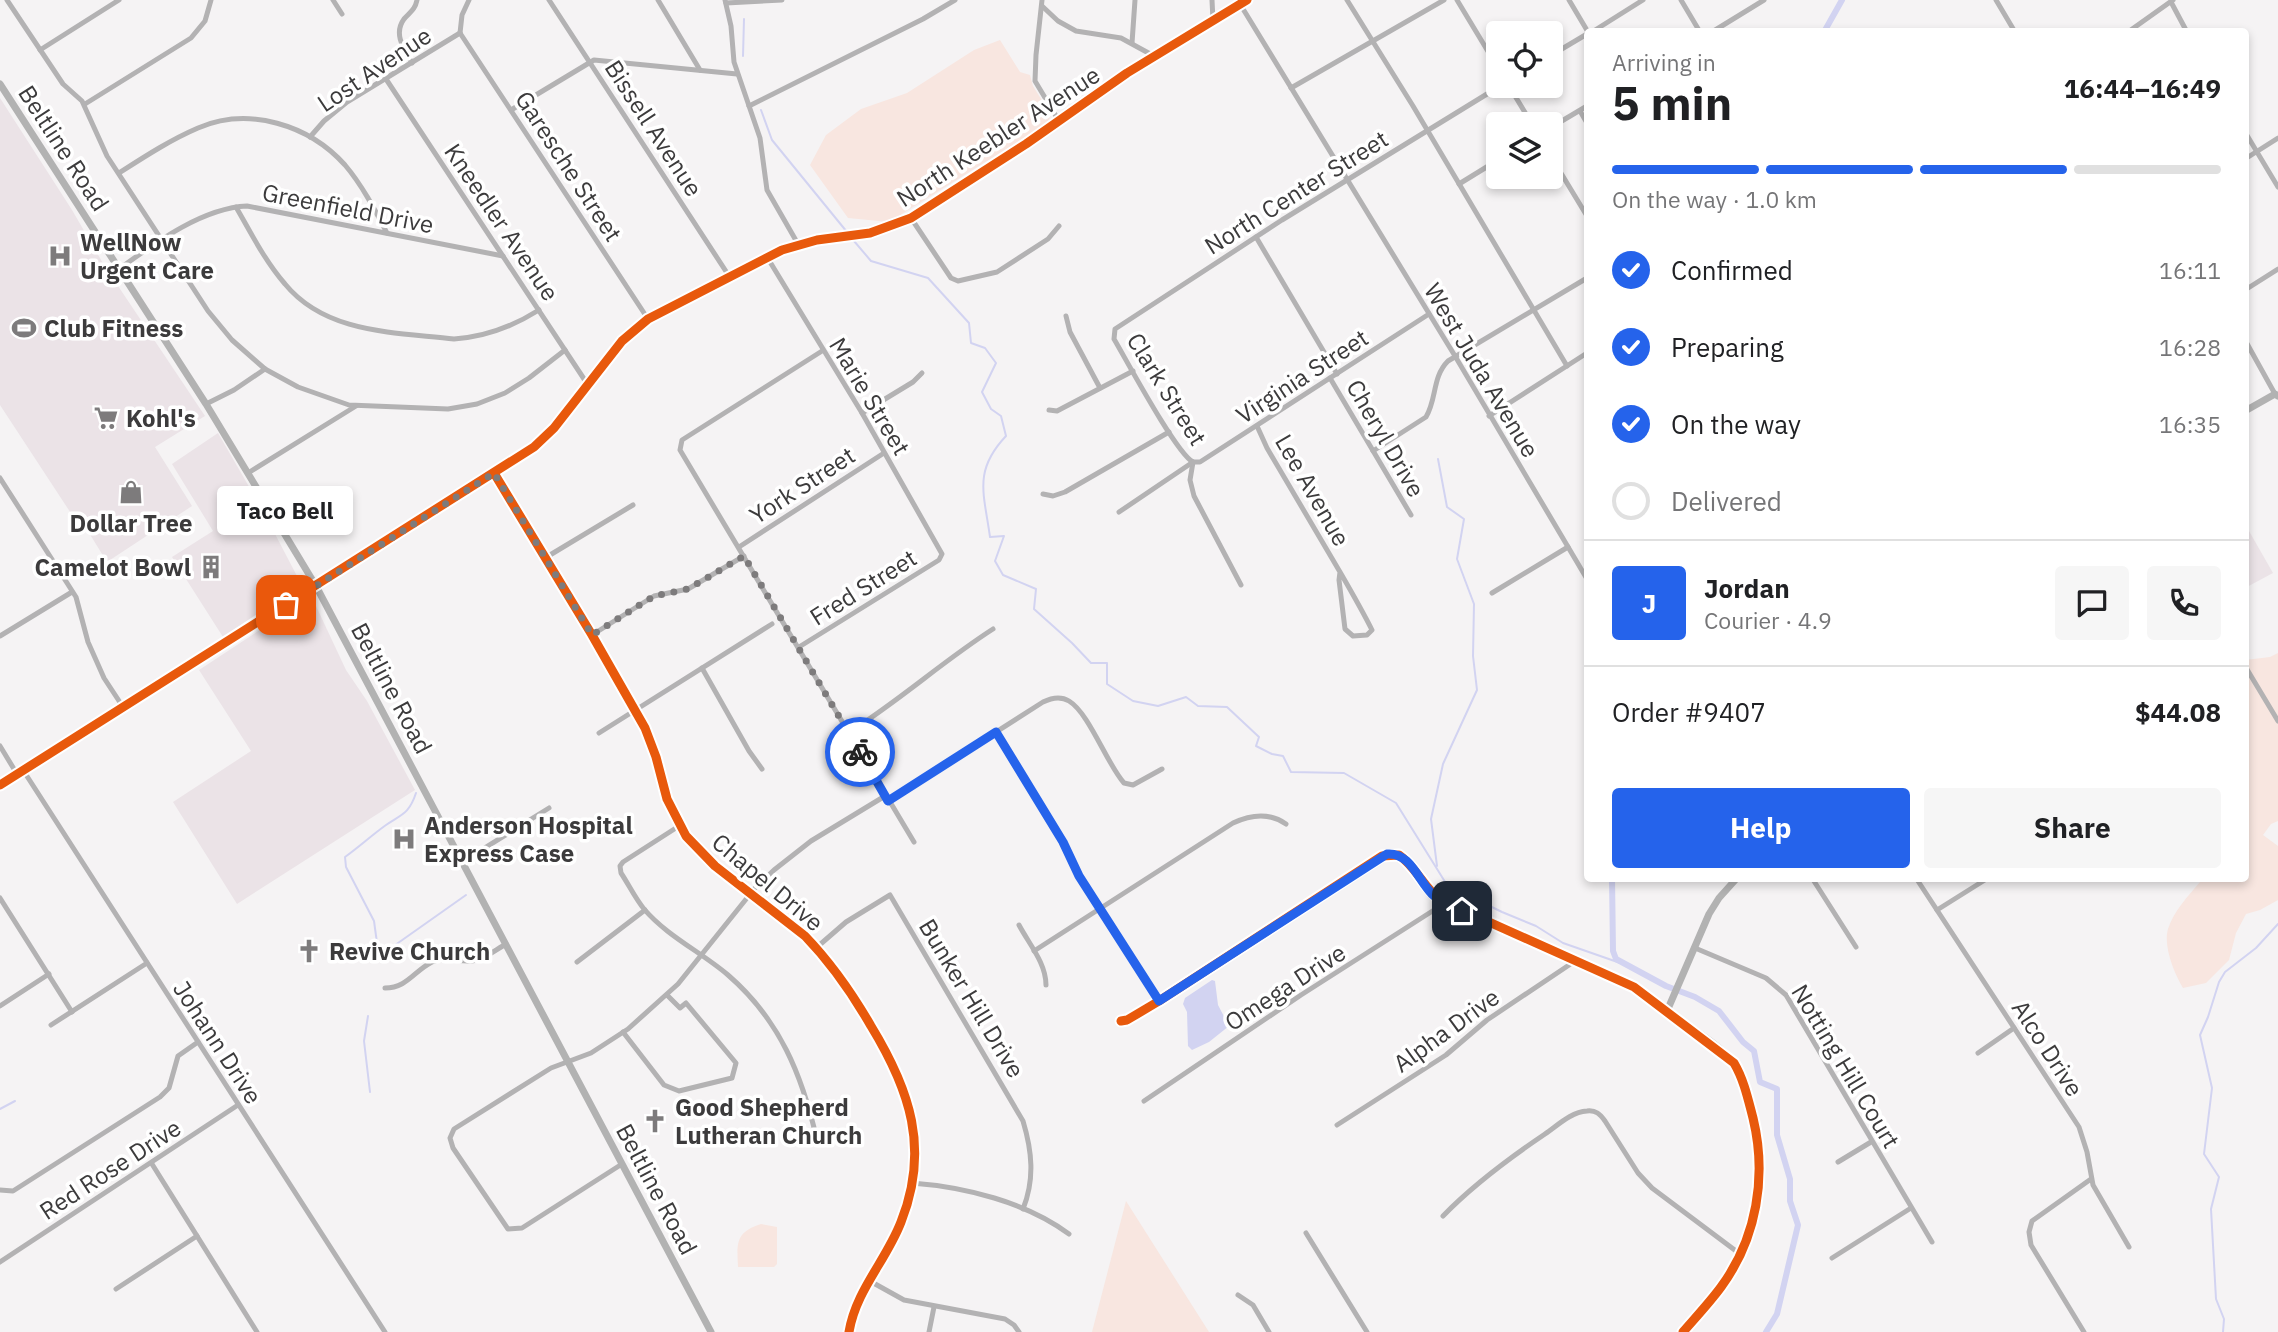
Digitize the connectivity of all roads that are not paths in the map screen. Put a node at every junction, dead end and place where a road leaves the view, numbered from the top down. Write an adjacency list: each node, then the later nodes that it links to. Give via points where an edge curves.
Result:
1 (7, 0): 41 (street)
2 (119, 0): 41 (street)
3 (211, 0): 51 (street, via 205,20 191,38)
4 (333, 0): 26 (street)
5 (417, 0): 44 (street, via 399,31)
6 (469, 0): 35 (street)
7 (549, 0): 43 (street, Bissell Avenue)
8 (658, 0): 45 (street)
9 (782, 0): 20 (street)
10 (955, 0): 52 (street)
11 (1136, 0): 38 (street)
12 (1212, 0): 27 (street)
13 (1347, 0): 37 (street)
14 (1444, 0): 37 (street)
15 (1457, 0): 39 (street)
16 (1569, 0): 28 (street)
17 (1643, 0): 29 (street)
18 (1681, 0): 30 (street)
19 (1764, 0): 31 (street)
20 (754, 1): 23 (street)
21 (1999, 1): 32 (street)
22 (2172, 1): 33 (street); 34 (street)
23 (726, 2): 46 (street)
24 (1243, 2): 27 (street, North Keebler Avenue); 49 (street, West Juda Avenue)
25 (1042, 3): 38 (street, via 1058,21 1076,31); 57 (street, via 1035,79)
26 (342, 14)
27 (1213, 21): 42 (street, North Keebler Avenue)
28 (1586, 28)
29 (1596, 28)
30 (1698, 28)
31 (1718, 28)
32 (2013, 28)
33 (2134, 28)
34 (2185, 28)
35 (460, 33): 44 (street, Lost Avenue); 54 (street, Garesche Street)
36 (1584, 35): 40 (street)
37 (1373, 41): 49 (street); 59 (street)
38 (1132, 43): 42 (street)
39 (1486, 48)
40 (1563, 48)
41 (40, 50): 51 (street, via 63,85)
42 (1154, 56): 57 (street, North Keebler Avenue)
43 (589, 61): 45 (street); 54 (street); 83 (street, Bissell Avenue)
44 (412, 62): 47 (street, Lost Avenue)
45 (700, 70): 46 (street)
46 (737, 74): 52 (street)
47 (386, 79): 60 (street, Lost Avenue, via 335,111); 79 (street, Kneedler Avenue)
48 (0, 84): 81 (street, Beltline Road)
49 (1291, 88): 68 (street, West Juda Avenue)
50 (1486, 94): 59 (street, North Center Street)
51 (85, 104): 66 (street)
52 (749, 106): 78 (street, via 760,138 767,190)
53 (1584, 108): 55 (street)
54 (511, 110): 90 (street, Garesche Street)
55 (1580, 111): 56 (street); 58 (street)
56 (1584, 118)
57 (1059, 121): 73 (street, North Keebler Avenue)
58 (1563, 121)
59 (1427, 130): 68 (street, North Center Street); 69 (street)
60 (310, 137): 66 (street, via 270,121 216,122); 75 (street, via 345,166)
61 (2249, 138): 63 (street)
62 (2278, 138): 63 (street)
63 (2257, 151): 64 (street); 70 (street)
64 (2249, 156)
65 (1486, 167): 69 (street)
66 (119, 173): 77 (street)
67 (1563, 176): 72 (street)
68 (1347, 179): 76 (street, North Center Street); 88 (street, West Juda Avenue)
69 (1459, 184): 86 (street)
70 (2278, 187)
71 (236, 206): 75 (street, Greenfield Drive); 77 (street, Greenfield Drive, via 203,216); 87 (street, via 285,285 318,312 347,324 468,338 508,328)
72 (1584, 211)
73 (911, 218): 74 (street, via 951,278 960,282 997,272 1048,239); 78 (street, North Keebler Avenue, via 870,233)
74 (1059, 226)
75 (387, 233): 79 (street, Greenfield Drive)
76 (1256, 237): 91 (street, North Center Street); 101 (street)
77 (162, 240): 81 (street, Greenfield Drive); 98 (street, via 218,325)
78 (798, 244): 80 (street, North Keebler Avenue)
79 (503, 256): 87 (street, Kneedler Avenue)
80 (767, 257): 83 (street, North Keebler Avenue); 94 (street, Marie Street)
81 (119, 269): 106 (street, Beltline Road)
82 (2278, 270): 85 (street)
83 (729, 276): 90 (street, North Keebler Avenue)
84 (1584, 280): 86 (street)
85 (2249, 288)
86 (1533, 309): 96 (street); 97 (street)
87 (539, 310): 93 (street, Kneedler Avenue)
88 (1429, 314): 96 (street, West Juda Avenue); 101 (street, Virginia Street)
89 (1066, 316): 104 (street)
90 (648, 319): 103 (street, North Keebler Avenue, via 622,341)
91 (1113, 332): 99 (street, Clark Street)
92 (2249, 347): 105 (street)
93 (565, 350): 103 (street, Kneedler Avenue); 107 (street, via 518,386 477,404 448,409)
94 (822, 351): 110 (street, Marie Street); 124 (street, via 680,444 681,453)
95 (1584, 355): 97 (street)
96 (1455, 356): 111 (street, West Juda Avenue); 114 (street, via 1440,371 1426,417)
97 (1567, 366): 111 (street)
98 (265, 369): 106 (street); 107 (street, via 316,395)
99 (1133, 371): 104 (street); 113 (street, Clark Street)
100 (922, 373): 110 (street)
101 (1337, 374): 102 (street, Virginia Street)
102 (1330, 378): 112 (street, Virginia Street); 114 (street, Cheryl Drive)
103 (588, 385): 118 (street, North Keebler Avenue, via 545,438)
104 (1100, 388): 109 (street, via 1057,411)
105 (2277, 395): 108 (street)
106 (206, 404): 117 (street, Beltline Road)
107 (356, 406): 117 (street)
108 (2249, 409)
109 (1049, 410)
110 (862, 413): 115 (street, Marie Street)
111 (1489, 416): 125 (street, West Juda Avenue)
112 (1257, 426): 116 (street, Virginia Street); 131 (street, Lee Avenue)
113 (1169, 432): 116 (street, Clark Street); 120 (street, via 1065,492)
114 (1373, 451): 123 (street, Cheryl Drive)
115 (884, 453): 124 (street, York Street); 126 (street, Marie Street)
116 (1193, 462): 122 (street, Virginia Street); 133 (street, via 1194,496)
117 (248, 473): 134 (street, Beltline Road)
118 (494, 473): 128 (street, Chapel Drive); 134 (street, North Keebler Avenue)
119 (0, 478): 135 (street)
120 (1042, 494)
121 (633, 505): 128 (street)
122 (1119, 512)
123 (1411, 515)
124 (739, 547): 127 (street)
125 (1568, 547): 130 (street, West Juda Avenue); 136 (street)
126 (942, 554): 141 (street, Fred Street)
127 (744, 556): 139 (street, via 688,589 654,596); 141 (street)
128 (545, 558): 139 (street, Chapel Drive)
129 (1584, 565): 130 (street)
130 (1580, 567): 132 (street, West Juda Avenue)
131 (1340, 572): 131 (street, Lee Avenue, via 1372,630 1367,635 1353,636 1345,629)
132 (1584, 574)
133 (1241, 585)
134 (316, 586): 144 (street, North Keebler Avenue); 160 (street, Beltline Road)
135 (72, 592): 140 (street); 144 (street, via 80,605 88,642)
136 (1492, 593)
137 (772, 624): 142 (street)
138 (993, 629): 149 (street)
139 (592, 635): 145 (street, Chapel Drive)
140 (0, 636)
141 (799, 647): 149 (street)
142 (702, 668): 145 (street); 151 (street)
143 (2249, 673): 146 (street)
144 (123, 707): 153 (street, North Keebler Avenue)
145 (635, 710): 148 (street); 158 (street, Chapel Drive, via 651,742)
146 (2278, 721)
147 (996, 732): 152 (street, via 1049,699 1066,699 1078,709 1124,783 1133,785); 155 (street); 168 (street)
148 (599, 733)
149 (848, 733): 155 (street)
150 (0, 746): 153 (street, Johann Drive)
151 (762, 769)
152 (1162, 769)
153 (20, 772): 154 (street, North Keebler Avenue); 180 (street, Johann Drive)
154 (0, 785)
155 (887, 798): 159 (street); 165 (street, via 811,841)
156 (549, 808): 160 (street)
157 (1286, 824): 168 (street, via 1265,816 1233,822)
158 (679, 826): 165 (street, Chapel Drive, via 708,860); 169 (street, via 620,866)
159 (914, 842)
160 (462, 862): 172 (street, Beltline Road)
161 (1733, 882): 175 (street, via 1719,898)
162 (1815, 882): 173 (street)
163 (1919, 882): 170 (street, Alco Drive)
164 (1982, 882): 170 (street)
165 (750, 893): 174 (street, Chapel Drive); 177 (street)
166 (0, 898): 181 (street)
167 (1445, 903): 178 (street); 185 (street, via 1430,892 1406,860 1387,854); 196 (street, Omega Drive)
168 (1100, 909): 176 (street); 185 (street)
169 (645, 910): 177 (street); 179 (street)
170 (1937, 910): 191 (street, Alco Drive)
171 (1019, 925): 176 (street)
172 (506, 944): 183 (street, via 477,960 436,961 404,984); 195 (street, Beltline Road)
173 (1856, 947)
174 (816, 948): 205 (street, Chapel Drive, via 852,994 900,1078 914,1128); 208 (street, Bunker Hill Drive, via 846,922 890,895 1023,1121 1031,1176)
175 (1695, 948): 187 (street); 200 (street, Notting Hill Court, via 1766,978 1786,995)
176 (1034, 951): 182 (street)
177 (701, 955): 184 (street); 199 (street, via 742,988 783,1043 807,1097)
178 (1575, 961): 187 (street, via 1634,987); 198 (street, Alpha Drive, via 1487,1020 1446,1055)
179 (577, 962)
180 (146, 963): 188 (street); 193 (street, Johann Drive)
181 (49, 974): 186 (street); 188 (street)
182 (1046, 985)
183 (385, 988)
184 (667, 995): 192 (street); 192 (street, via 680,1009 686,1003 736,1063 732,1078 679,1091 664,1086)
185 (1159, 1001): 189 (street)
186 (0, 1006)
187 (1667, 1011): 215 (street, via 1728,1056 1742,1077 1757,1134 1760,1180)
188 (72, 1012): 190 (street)
189 (1121, 1021)
190 (51, 1025)
191 (2014, 1028): 194 (street); 204 (street, Alco Drive, via 2079,1127)
192 (623, 1032): 195 (street)
193 (198, 1042): 197 (street, Johann Drive); 206 (street, via 178,1056 172,1081 160,1097 13,1191)
194 (1978, 1053)
195 (569, 1062): 203 (street, Beltline Road); 203 (street, via 540,1074 454,1129 453,1147 502,1222 513,1230)
196 (1144, 1101)
197 (238, 1105): 202 (street, Red Rose Drive); 223 (street, Johann Drive)
198 (1337, 1125)
199 (817, 1140)
200 (1871, 1142): 201 (street); 207 (street, Notting Hill Court)
201 (1838, 1162)
202 (152, 1164): 212 (street); 217 (street, Red Rose Drive)
203 (622, 1164): 224 (street, Beltline Road)
204 (2091, 1179): 214 (street, Alco Drive); 231 (street, via 2032,1221 2029,1232 2031,1245)
205 (912, 1183): 208 (street); 218 (street, Chapel Drive, via 896,1235)
206 (0, 1190)
207 (1911, 1208): 213 (street, Notting Hill Court); 216 (street)
208 (1023, 1209): 211 (street)
209 (1443, 1216): 215 (street, via 1502,1163 1574,1114 1590,1110 1599,1113 1652,1188)
210 (1306, 1233): 229 (street)
211 (1069, 1234)
212 (197, 1237): 219 (street); 222 (street)
213 (1932, 1242)
214 (2129, 1247)
215 (1740, 1254): 230 (street, via 1722,1286)
216 (1832, 1258)
217 (0, 1262)
218 (868, 1280): 221 (street, via 904,1300); 225 (street, Chapel Drive)
219 (116, 1289)
220 (1238, 1294): 228 (street, via 1252,1305)
221 (934, 1307): 226 (street); 227 (street, via 1005,1319)
222 (257, 1332)
223 (385, 1332)
224 (711, 1332)
225 (849, 1332)
226 (929, 1332)
227 (1018, 1332)
228 (1269, 1332)
229 (1367, 1332)
230 (1683, 1332)
231 (2084, 1332)

